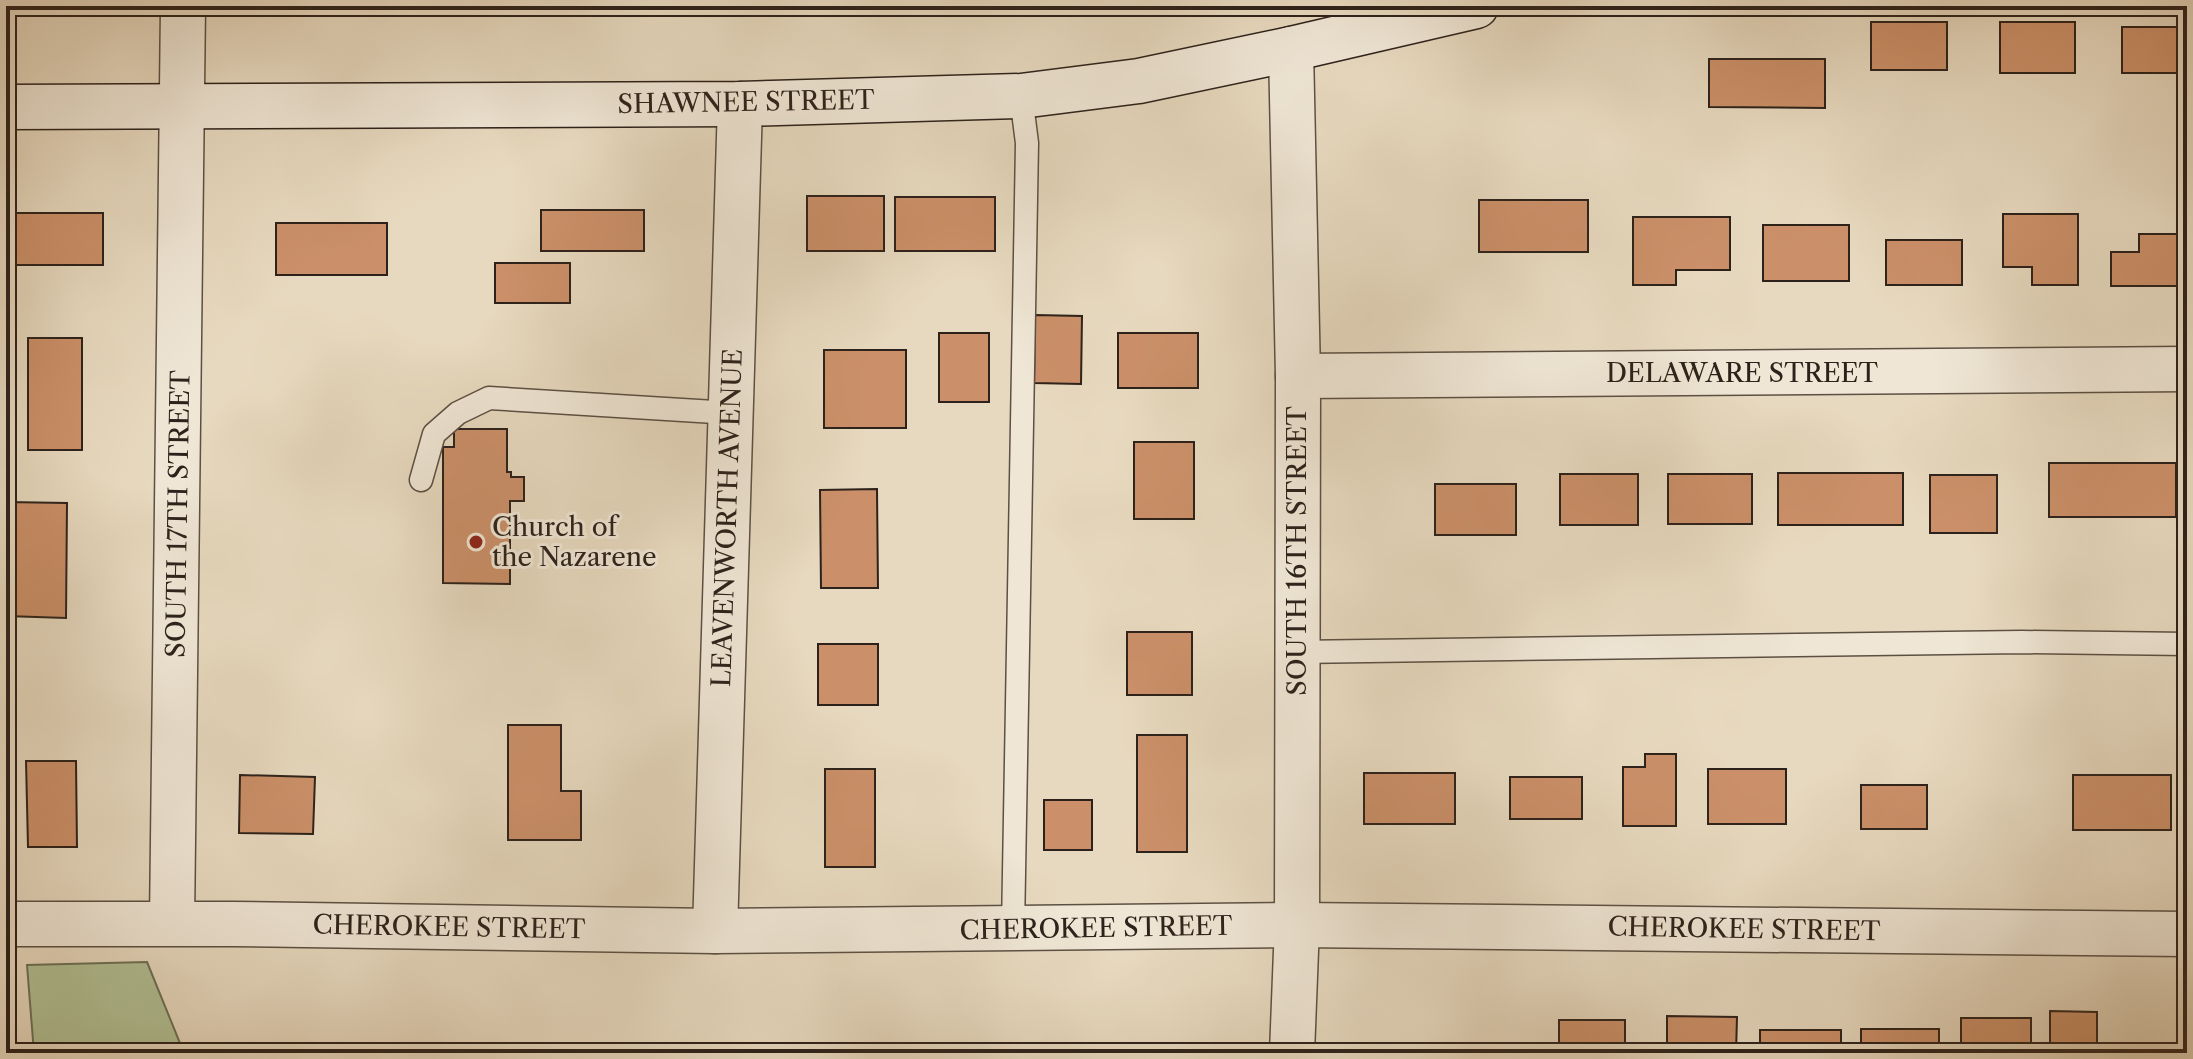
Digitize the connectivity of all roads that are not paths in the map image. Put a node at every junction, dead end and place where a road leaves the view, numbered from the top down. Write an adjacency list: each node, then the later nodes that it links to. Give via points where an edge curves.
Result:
1 (183, 6): 6 (street, SOUTH 17TH STREET)
2 (1476, 6): 3 (street, SHAWNEE STREET)
3 (1291, 49): 4 (street, SHAWNEE STREET, via 1139,81); 9 (street, SOUTH 16TH STREET)
4 (1021, 96): 5 (street, SHAWNEE STREET); 17 (lane, via 1027,143)
5 (740, 104): 6 (street, SHAWNEE STREET); 10 (street, LEAVENWORTH AVENUE)
6 (183, 105): 7 (street, SHAWNEE STREET); 14 (street, SOUTH 17TH STREET)
7 (6, 107)
8 (2187, 369): 9 (street, DELAWARE STREET)
9 (1298, 376): 13 (street, SOUTH 16TH STREET)
10 (731, 413): 11 (lane, via 489,398 458,413 434,434); 18 (street, LEAVENWORTH AVENUE)
11 (421, 480)
12 (2187, 644): 13 (lane)
13 (1297, 652): 16 (street, SOUTH 16TH STREET)
14 (172, 923): 15 (street, CHEROKEE STREET); 18 (street, CHEROKEE STREET)
15 (6, 924)
16 (1297, 925): 17 (street, CHEROKEE STREET); 19 (street, CHEROKEE STREET); 20 (street, SOUTH 16TH STREET)
17 (1013, 929): 18 (street, CHEROKEE STREET)
18 (715, 931)
19 (2187, 934)
20 (1292, 1053)

